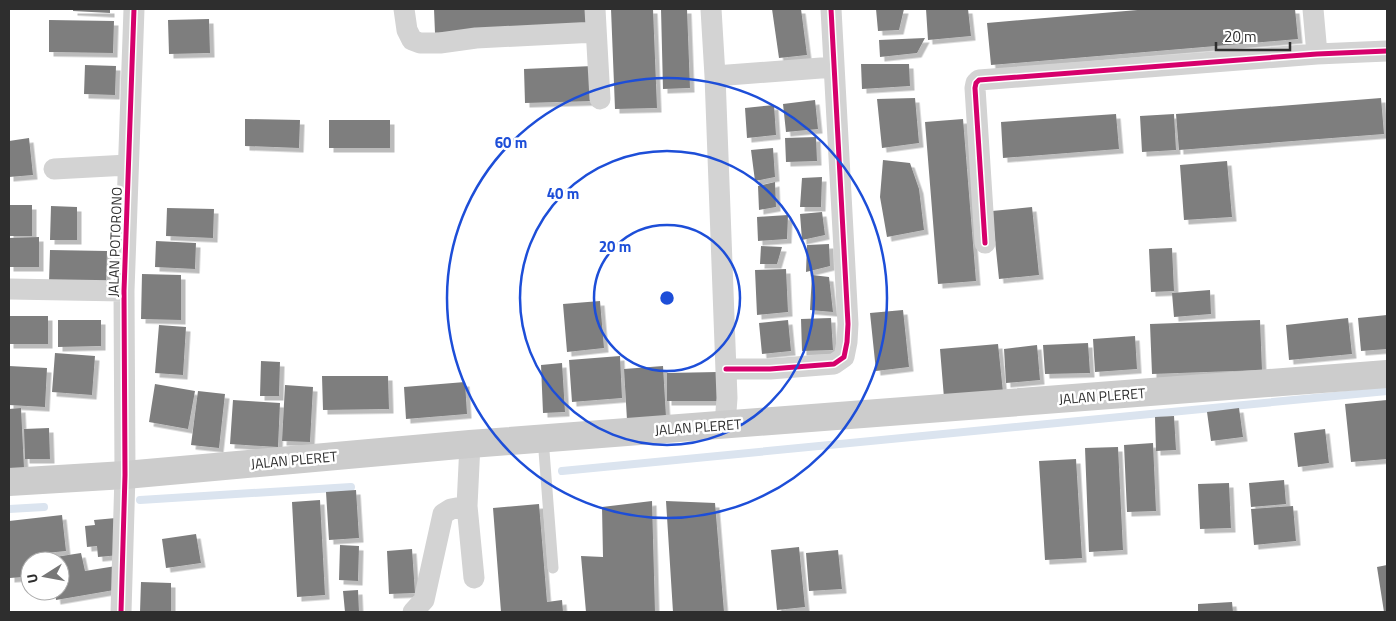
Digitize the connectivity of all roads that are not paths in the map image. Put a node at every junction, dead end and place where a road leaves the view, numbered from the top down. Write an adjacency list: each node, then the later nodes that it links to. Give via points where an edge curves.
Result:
1 (134, 9): 13 (street, JALAN POTORONO)
2 (404, 9): 7 (street, via 406,30 412,40 420,43)
3 (595, 9): 7 (street)
4 (711, 9): 11 (street)
5 (831, 9): 10 (street)
6 (1313, 9): 9 (street)
7 (596, 32): 12 (street)
8 (1387, 51): 9 (street)
9 (1317, 54): 15 (street, via 979,80 975,88)
10 (834, 68): 11 (street); 18 (street, via 848,324 844,357 834,364)
11 (715, 76): 18 (street)
12 (600, 99)
13 (128, 165): 14 (street); 17 (street, JALAN POTORONO)
14 (54, 169)
15 (985, 243)
16 (9, 289): 17 (street)
17 (124, 291): 23 (street, JALAN POTORONO)
18 (726, 369): 20 (street)
19 (1387, 374): 20 (main road, JALAN PLERET)
20 (725, 425): 21 (main road, JALAN PLERET)
21 (543, 438): 22 (main road, JALAN PLERET); 26 (lane)
22 (470, 444): 23 (main road, JALAN PLERET); 25 (street)
23 (125, 475): 24 (main road, JALAN PLERET); 28 (street, JALAN POTORONO)
24 (9, 482)
25 (467, 506): 27 (street); 29 (street, via 446,510 442,514 424,600)
26 (553, 568)
27 (474, 578)
28 (120, 612)
29 (413, 612)

